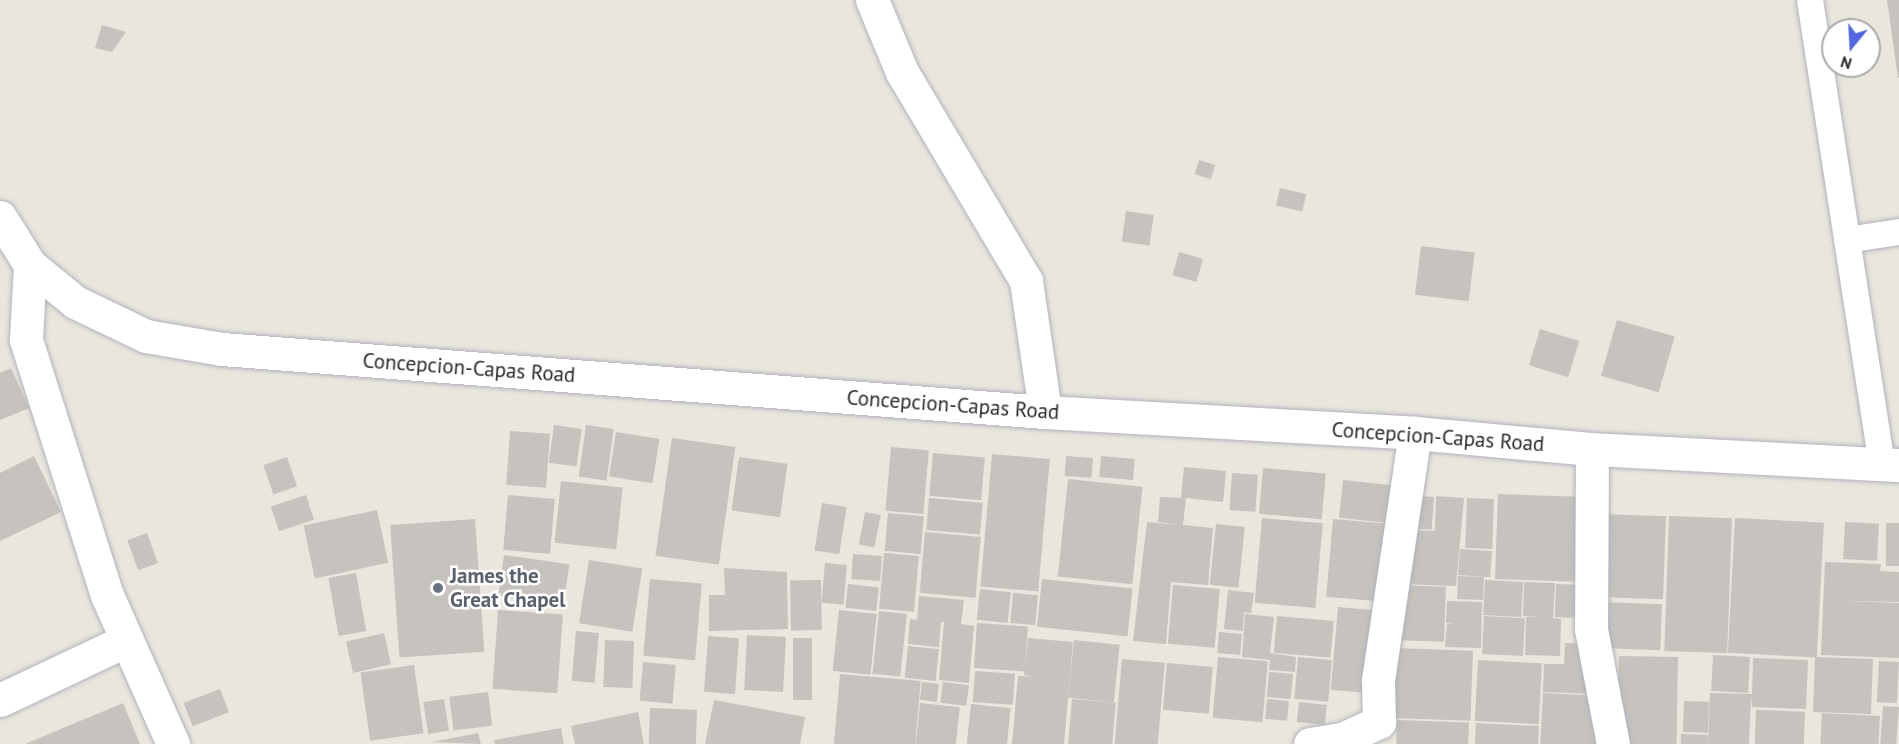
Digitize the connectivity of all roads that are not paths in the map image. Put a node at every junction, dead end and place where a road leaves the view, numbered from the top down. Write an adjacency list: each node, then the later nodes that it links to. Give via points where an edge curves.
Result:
1 (872, 0): 7 (main road, via 902,72 1026,281)
2 (1810, 0): 5 (lane)
3 (0, 217): 6 (main road, Concepcion-Capas Road)
4 (1899, 232): 5 (lane)
5 (1847, 240): 10 (lane)
6 (30, 265): 7 (main road, Concepcion-Capas Road, via 75,303 146,336 222,349); 11 (main road, via 26,340 107,595)
7 (1045, 412): 8 (main road, Concepcion-Capas Road)
8 (1415, 433): 9 (main road, Concepcion-Capas Road); 13 (main road, via 1378,680)
9 (1592, 449): 10 (main road, Concepcion-Capas Road); 16 (main road, via 1591,629)
10 (1890, 464)
11 (127, 640): 12 (main road); 14 (main road)
12 (0, 700)
13 (1382, 733): 15 (main road)
14 (172, 744)
15 (1310, 744)
16 (1613, 744)

